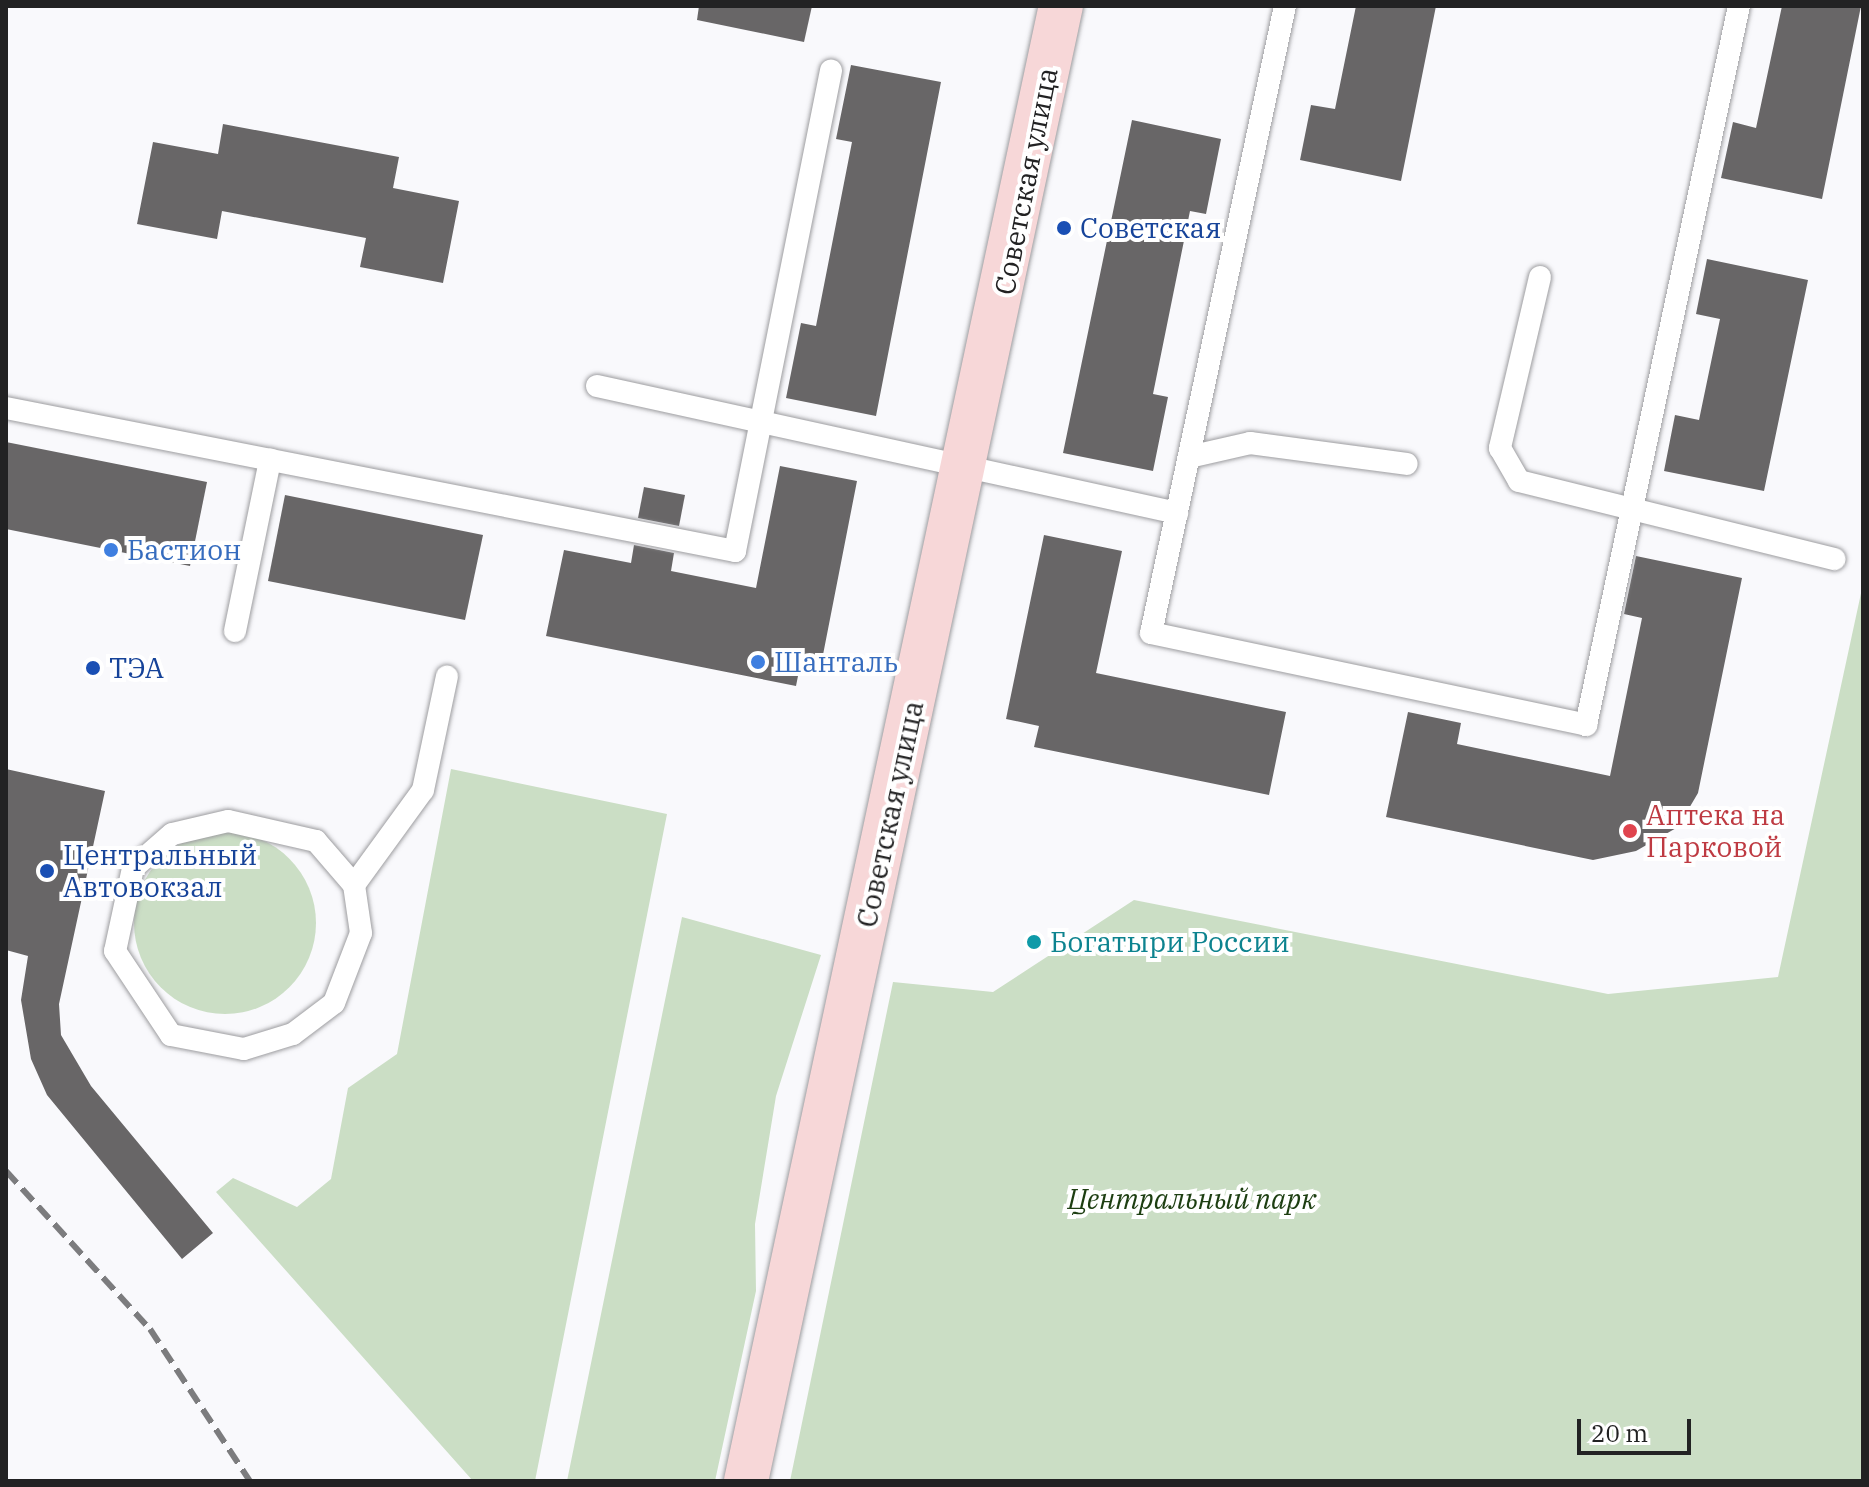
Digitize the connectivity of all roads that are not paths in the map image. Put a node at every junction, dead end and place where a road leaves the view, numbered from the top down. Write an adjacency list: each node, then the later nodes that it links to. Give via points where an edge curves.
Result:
1 (1061, 6): 12 (main road, Советская улица)
2 (1285, 6): 9 (lane)
3 (1739, 6): 14 (lane)
4 (831, 70): 8 (lane)
5 (1540, 277): 14 (lane, via 1500,448 1519,481)
6 (597, 386): 8 (lane)
7 (6, 408): 10 (lane)
8 (760, 427): 10 (lane, via 735,551); 12 (lane)
9 (1189, 457): 11 (lane, via 1250,443); 13 (lane)
10 (270, 460): 16 (lane)
11 (1407, 464)
12 (967, 472): 13 (lane); 19 (main road, Советская улица)
13 (1177, 513): 14 (lane, via 1151,633 1586,725)
14 (1631, 514): 15 (lane)
15 (1834, 559)
16 (235, 631)
17 (447, 676): 18 (lane, via 423,790)
18 (354, 885): 18 (lane, via 316,841 228,821 172,834 133,868 115,951 171,1035 244,1049 293,1034 334,1003 361,933)
19 (746, 1481)

